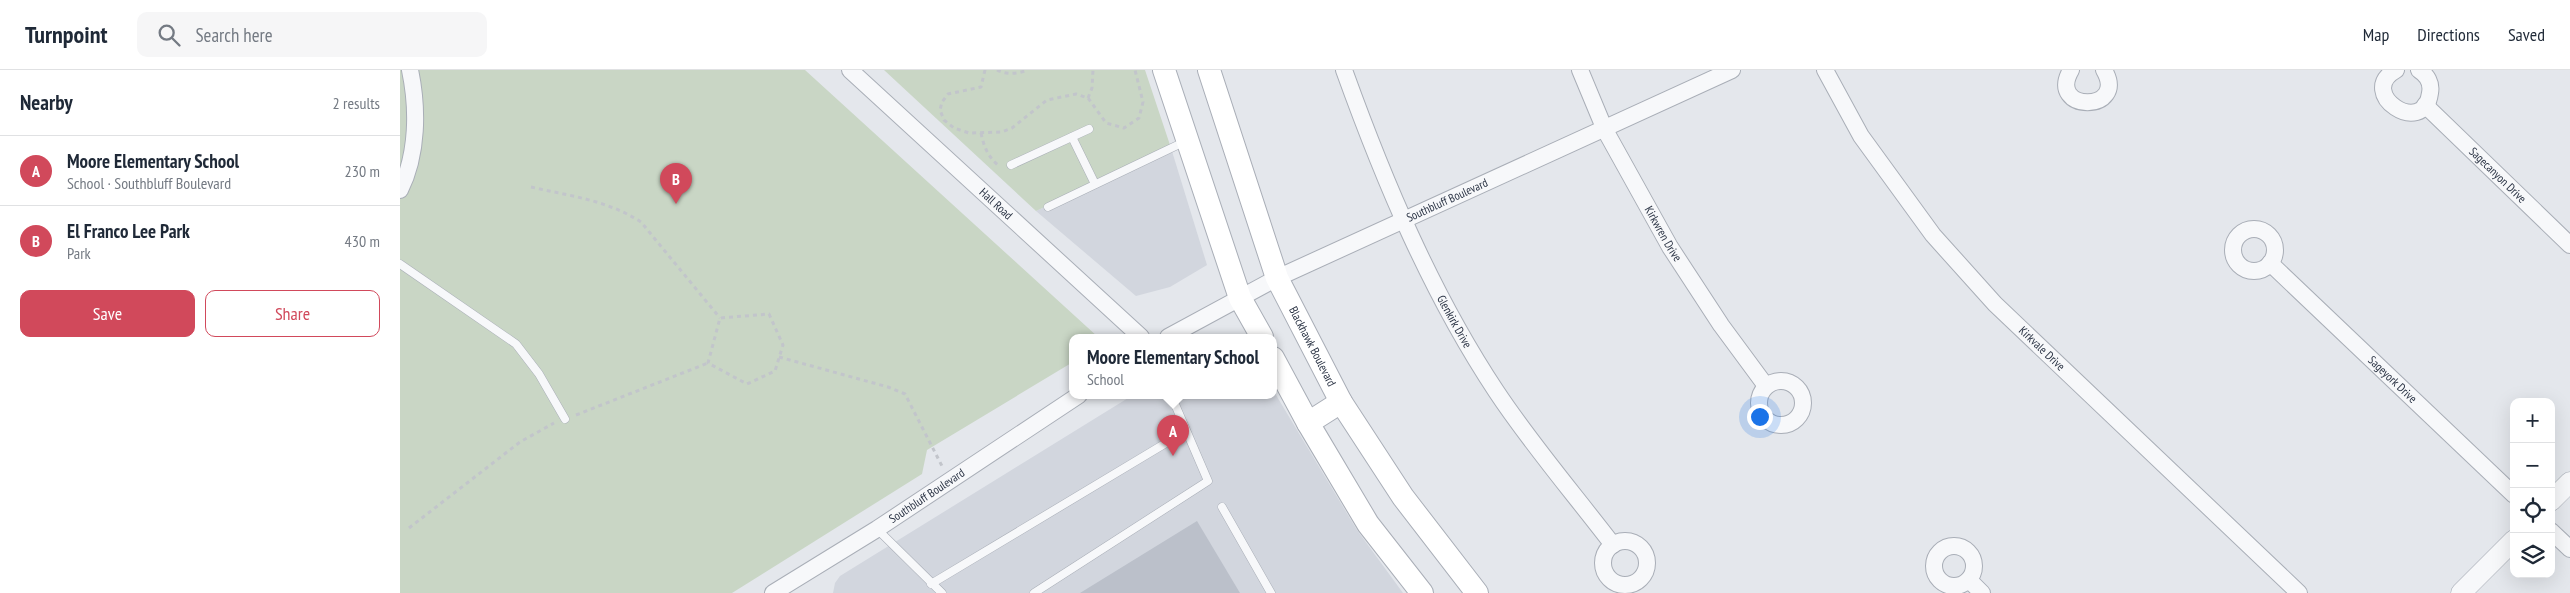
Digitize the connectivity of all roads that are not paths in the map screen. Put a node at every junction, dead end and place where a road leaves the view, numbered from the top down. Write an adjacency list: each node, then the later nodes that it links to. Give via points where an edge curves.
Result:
1 (410, 70): 20 (street, via 414,92 414,136 406,178)
2 (850, 70): 28 (street, Hall Road)
3 (1164, 70): 17 (main road)
4 (1209, 70): 26 (main road, Blackhawk Boulevard)
5 (1344, 70): 22 (street, Glenkirk Drive, via 1367,133)
6 (1580, 70): 15 (street, Kirkwren Drive)
7 (1732, 70): 15 (street, Southbluff Boulevard)
8 (1825, 70): 57 (street, Kirkvale Drive, via 1862,136 1932,235 1995,304)
9 (2071, 70): 10 (street, via 2067,77 2068,90 2077,101 2091,103 2098,101 2107,91 2108,77)
10 (2104, 70)
11 (2396, 70): 13 (street, via 2385,85 2391,106 2412,112)
12 (2419, 70): 13 (street, via 2430,84 2431,91)
13 (2425, 105): 23 (street, Sagecanyon Drive)
14 (1089, 129): 16 (lane)
15 (1605, 130): 22 (street, Southbluff Boulevard); 32 (street, Kirkwren Drive, via 1670,246 1720,325)
16 (1072, 137): 18 (lane); 19 (lane)
17 (1186, 141): 19 (lane); 27 (main road)
18 (1011, 165)
19 (1095, 184): 21 (lane)
20 (400, 190)
21 (1048, 206)
22 (1405, 219): 26 (street, Southbluff Boulevard); 46 (street, Glenkirk Drive, via 1444,302 1496,392)
23 (2570, 245)
24 (2270, 263): 40 (street, Sageyork Drive)
25 (400, 264): 36 (lane, via 516,344 539,374)
26 (1277, 278): 27 (street, Southbluff Boulevard); 35 (main road, Blackhawk Boulevard)
27 (1240, 298): 29 (street, Southbluff Boulevard); 30 (main road)
28 (1137, 334)
29 (1174, 334)
30 (1260, 334)
31 (1277, 365): 37 (main road)
32 (1766, 386)
33 (1073, 399): 43 (street, Southbluff Boulevard)
34 (1173, 399): 38 (lane)
35 (1341, 402): 37 (main road); 55 (main road, Blackhawk Boulevard, via 1403,497)
36 (565, 419)
37 (1308, 423): 54 (main road, via 1368,524)
38 (1186, 431): 49 (lane); 52 (lane, via 1208,481)
39 (2570, 482): 41 (street)
40 (2510, 491)
41 (2555, 497)
42 (1222, 507): 53 (lane)
43 (877, 529): 49 (lane); 50 (street, Southbluff Boulevard)
44 (2553, 533): 47 (street)
45 (2510, 544): 58 (street)
46 (1613, 545)
47 (2570, 549)
48 (1969, 580): 56 (street)
49 (931, 584): 51 (lane)
50 (773, 593)
51 (942, 593)
52 (1034, 593)
53 (1271, 593)
54 (1422, 593)
55 (1477, 593)
56 (1982, 593)
57 (2299, 593)
58 (2461, 593)

